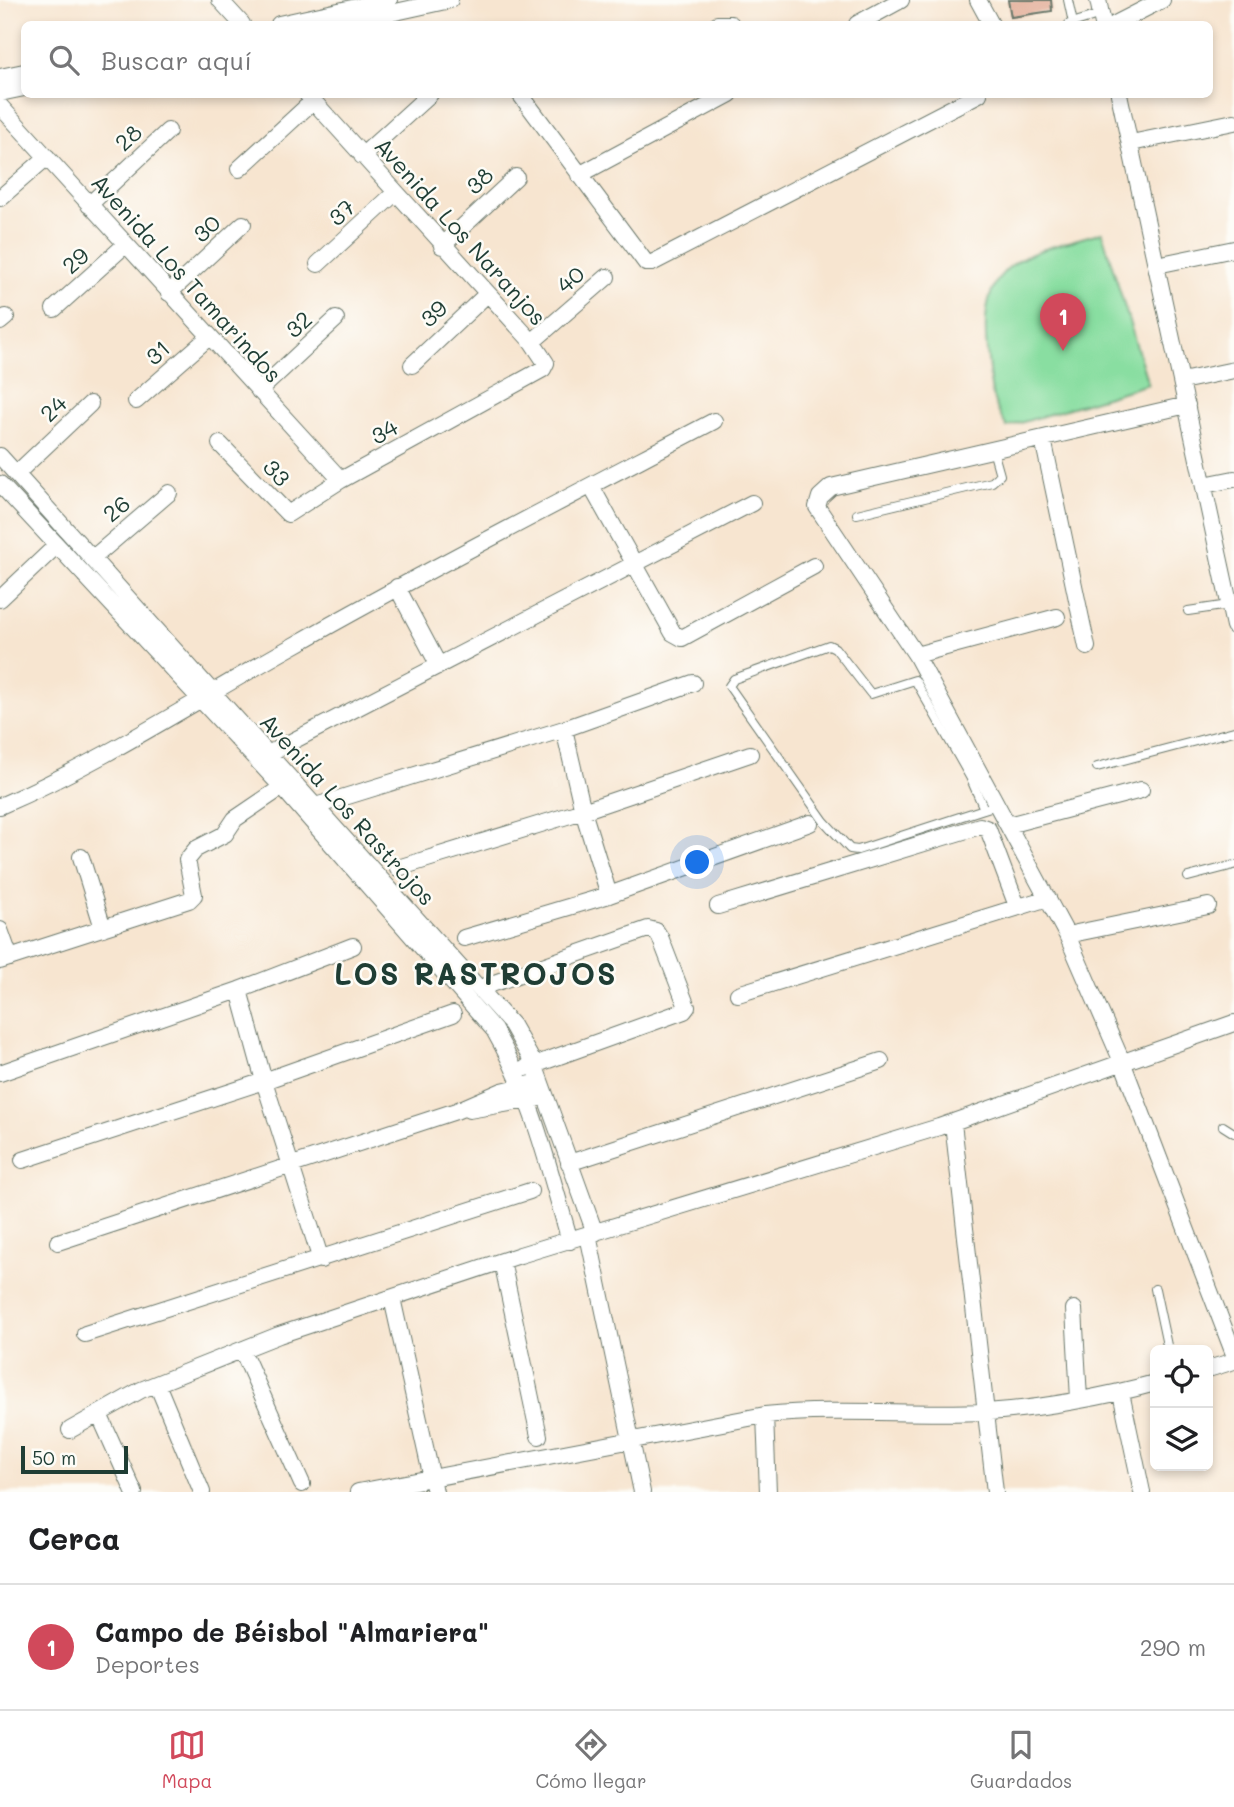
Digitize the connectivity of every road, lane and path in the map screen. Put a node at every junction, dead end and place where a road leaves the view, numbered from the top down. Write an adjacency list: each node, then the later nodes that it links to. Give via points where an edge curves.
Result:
1 (220, 0): 9 (street)
2 (450, 0): 7 (street)
3 (901, 0): 12 (street)
4 (978, 0): 13 (street)
5 (1068, 0): 14 (lane)
6 (1162, 0): 16 (street)
7 (383, 4): 10 (street); 11 (street)
8 (1101, 13): 15 (lane)
9 (239, 21)
10 (295, 21)
11 (347, 21)
12 (862, 21)
13 (989, 21)
14 (1071, 21)
15 (1079, 21)
16 (1121, 21)
17 (21, 73): 18 (street)
18 (0, 77)
19 (21, 89): 20 (street)
20 (0, 93)
21 (310, 98): 31 (street, Avenida Los Naranjos); 33 (street)
22 (426, 98): 31 (street)
23 (523, 98): 34 (street)
24 (723, 98): 34 (street)
25 (971, 98): 34 (street, via 652,263 641,259)
26 (1120, 98): 30 (street)
27 (0, 106): 32 (street, Avenida Los Tamarindos)
28 (1234, 122): 30 (street)
29 (168, 131): 38 (street, 28)
30 (1130, 143): 44 (street)
31 (362, 156): 36 (street, Avenida Los Naranjos)
32 (47, 157): 37 (street); 38 (street, Avenida Los Tamarindos)
33 (239, 169)
34 (579, 175)
35 (516, 177): 41 (street, 38)
36 (395, 193): 41 (street, Avenida Los Naranjos); 43 (street, 37)
37 (0, 198)
38 (89, 205): 40 (street, Avenida Los Tamarindos)
39 (243, 224): 46 (street, 30)
40 (125, 245): 46 (street, Avenida Los Tamarindos); 48 (street, 29)
41 (442, 246): 47 (street, Avenida Los Naranjos)
42 (1234, 249): 44 (street)
43 (318, 264)
44 (1157, 265): 55 (street)
45 (607, 277): 51 (street, 40)
46 (169, 293): 50 (street, Avenida Los Tamarindos)
47 (486, 295): 51 (street, Avenida Los Naranjos); 52 (street, 39)
48 (54, 309)
49 (337, 319): 56 (street, 32)
50 (209, 337): 56 (street, Avenida Los Tamarindos); 57 (street, 31)
51 (532, 342): 53 (street, Avenida Los Naranjos, via 546,363)
52 (412, 365)
53 (543, 369): 67 (street, 34)
54 (1234, 370): 55 (street)
55 (1182, 381): 59 (street)
56 (259, 391): 67 (street, Avenida Los Tamarindos)
57 (136, 401)
58 (90, 404): 65 (street, 24)
59 (1187, 405): 61 (street); 69 (street)
60 (713, 421): 70 (street)
61 (1043, 439): 63 (street); 84 (street)
62 (220, 444): 67 (street, 33, via 288,514)
63 (993, 450): 73 (lane, via 1000,475 992,482); 85 (street, via 831,488 818,502 844,550)
64 (0, 456): 65 (street, Avenida Los Rastrojos)
65 (16, 474): 75 (street, Avenida Los Rastrojos)
66 (1234, 479): 69 (street)
67 (341, 480)
68 (0, 484): 74 (street, Avenida Los Rastrojos)
69 (1204, 485): 80 (street)
70 (590, 486): 76 (street); 78 (street)
71 (169, 493): 75 (street, 26)
72 (752, 503): 76 (street)
73 (857, 514)
74 (56, 546): 79 (street); 88 (street, Avenida Los Rastrojos)
75 (93, 558): 88 (street, Avenida Los Rastrojos)
76 (632, 565): 77 (street, via 673,633 682,638); 86 (street)
77 (814, 566)
78 (397, 587): 86 (street); 88 (street)
79 (0, 599)
80 (1229, 605): 81 (lane); 83 (street)
81 (1188, 611)
82 (1058, 617): 85 (street)
83 (1234, 624)
84 (1087, 647)
85 (915, 655): 97 (street)
86 (439, 666): 92 (street)
87 (693, 683): 89 (street)
88 (207, 696): 92 (street, Avenida Los Rastrojos); 96 (street)
89 (564, 729): 98 (street); 99 (street)
90 (1234, 731): 93 (lane)
91 (750, 754): 99 (street)
92 (263, 757): 94 (street, Avenida Los Rastrojos)
93 (1097, 766)
94 (288, 784): 98 (street, Avenida Los Rastrojos); 111 (street, via 235,819 225,834 191,854 187,860 194,895 189,900)
95 (1141, 790): 101 (street)
96 (0, 806)
97 (991, 807): 97 (lane, via 850,849 817,811 729,686 734,679 829,645 871,694 915,680); 101 (street)
98 (309, 808): 117 (street, Avenida Los Rastrojos); 127 (street, Avenida Los Rastrojos, via 494,1030)
99 (583, 811): 104 (street); 106 (street)
100 (810, 823): 106 (street)
101 (1008, 825): 107 (street)
102 (80, 856): 111 (street)
103 (1234, 865): 105 (lane)
104 (398, 868)
105 (1188, 877)
106 (609, 895): 114 (street)
107 (1048, 898): 109 (street); 113 (street)
108 (718, 906): 109 (street, via 980,826 988,829)
109 (1017, 906): 119 (street)
110 (1208, 906): 113 (street)
111 (103, 928): 116 (street)
112 (0, 930): 116 (street)
113 (1067, 934): 124 (street)
114 (464, 939)
115 (353, 946): 118 (street)
116 (5, 960)
117 (480, 988): 123 (street, Avenida Los Rastrojos, via 513,1025); 123 (street, via 648,929 656,931 687,1007 684,1011)
118 (239, 990): 125 (street); 126 (street)
119 (738, 994)
120 (453, 1014): 126 (street)
121 (1234, 1023): 124 (street)
122 (881, 1061): 132 (street)
123 (534, 1064): 127 (street)
124 (1123, 1064): 128 (street); 146 (street)
125 (0, 1073)
126 (264, 1081): 131 (street); 133 (street)
127 (531, 1087): 132 (street, Avenida Los Rastrojos); 133 (street, via 502,1091 456,1111); 136 (street, Avenida Los Rastrojos)
128 (953, 1123): 135 (street); 153 (street)
129 (1223, 1126): 130 (lane)
130 (1234, 1133)
131 (23, 1160)
132 (569, 1163): 135 (street, Avenida Los Rastrojos)
133 (291, 1164): 137 (street); 138 (street)
134 (530, 1191): 138 (street)
135 (592, 1234): 136 (street); 158 (street, Avenida Los Rastrojos)
136 (570, 1241): 139 (street)
137 (58, 1242)
138 (321, 1260): 143 (street)
139 (502, 1261): 141 (street); 157 (street)
140 (1155, 1289): 144 (lane)
141 (392, 1298): 145 (street); 160 (street)
142 (1074, 1309): 152 (street)
143 (85, 1334)
144 (1167, 1345)
145 (242, 1350): 149 (street); 159 (street)
146 (1234, 1354)
147 (1234, 1361): 148 (street)
148 (1213, 1367)
149 (157, 1384): 154 (street); 162 (street)
150 (1150, 1384): 151 (street)
151 (1121, 1393): 152 (street); 167 (street)
152 (1079, 1399): 153 (street)
153 (988, 1412): 155 (street); 166 (street)
154 (99, 1414): 156 (street); 161 (street)
155 (765, 1415): 158 (street); 165 (street)
156 (70, 1430)
157 (539, 1436)
158 (629, 1439): 160 (street); 164 (street, Avenida Los Rastrojos)
159 (302, 1484)
160 (433, 1484): 163 (street)
161 (134, 1492)
162 (202, 1492)
163 (359, 1492)
164 (642, 1492)
165 (768, 1492)
166 (995, 1492)
167 (1142, 1492)

